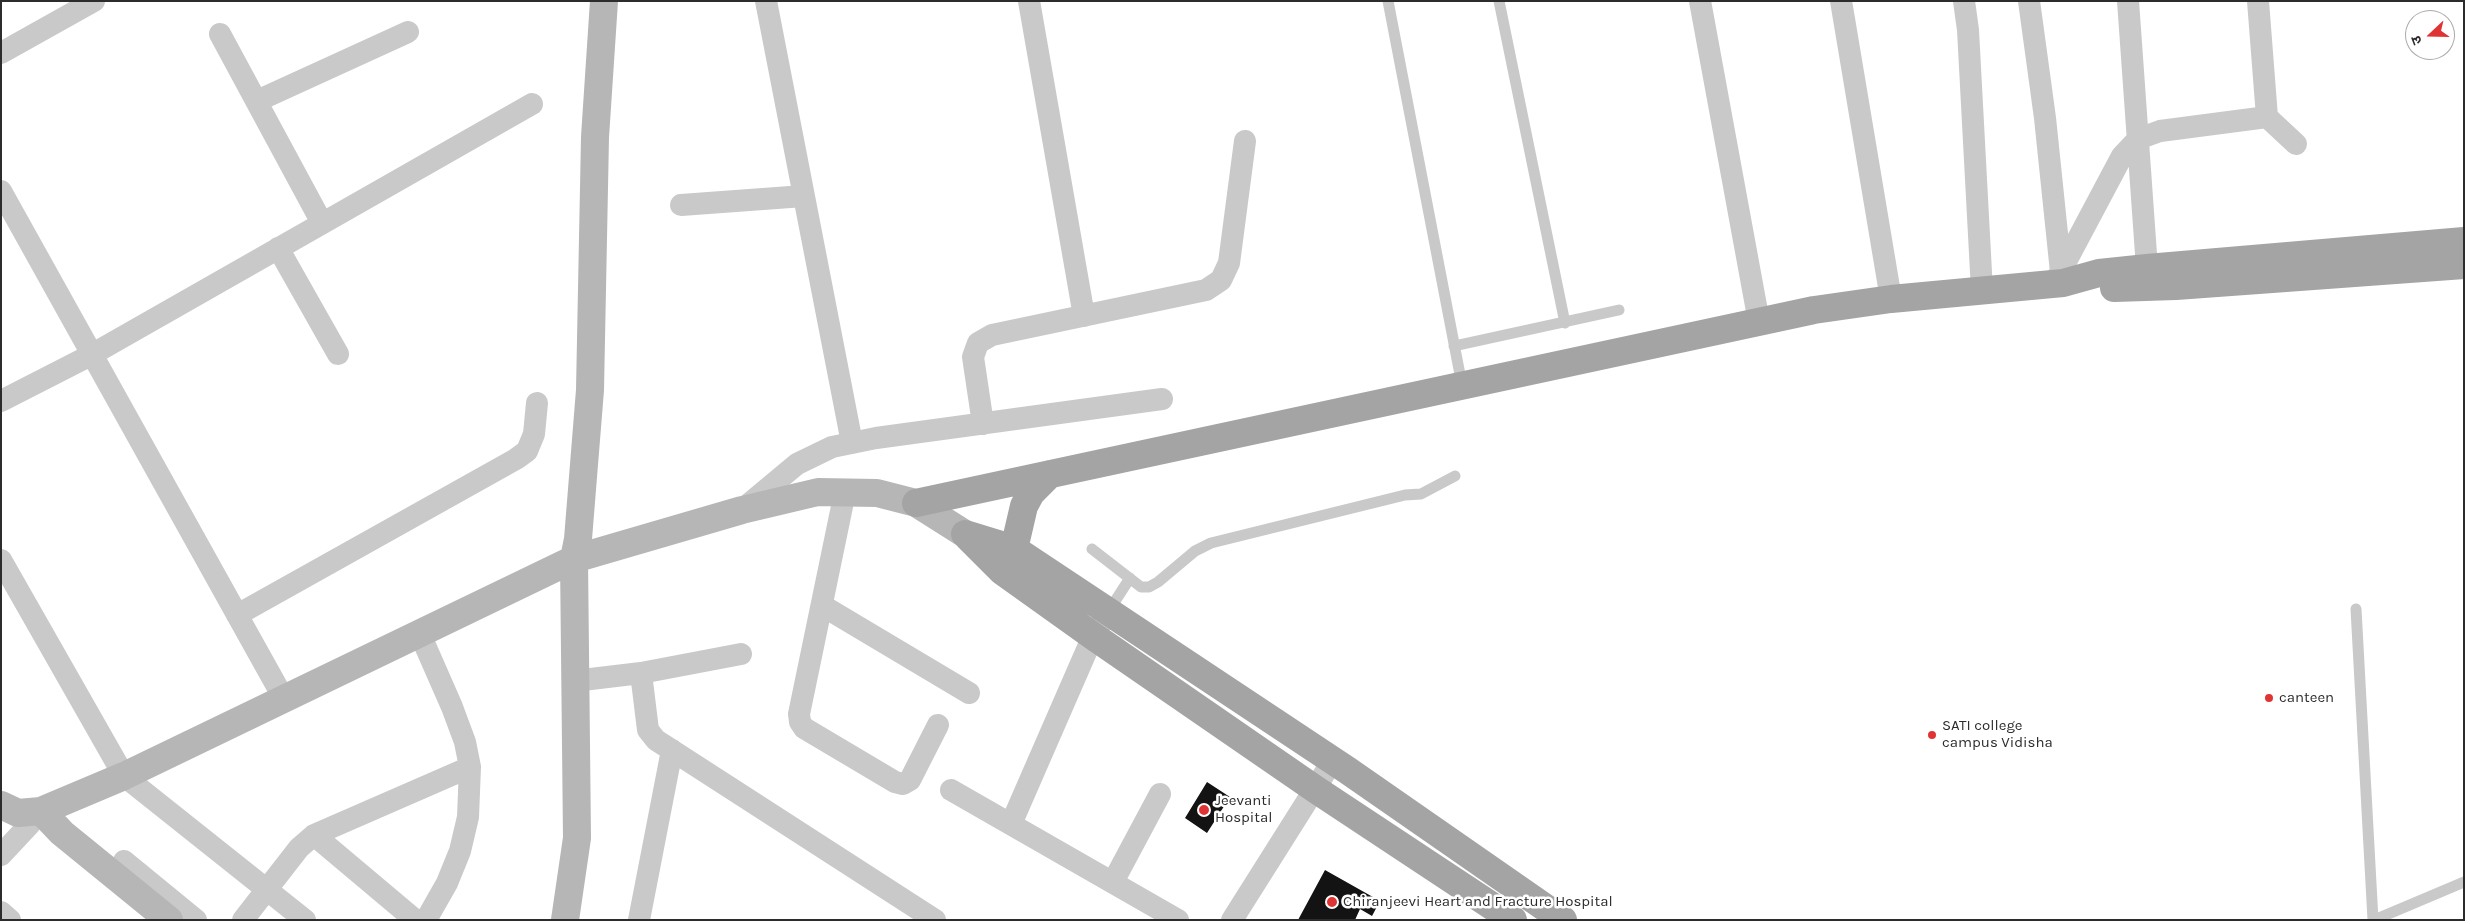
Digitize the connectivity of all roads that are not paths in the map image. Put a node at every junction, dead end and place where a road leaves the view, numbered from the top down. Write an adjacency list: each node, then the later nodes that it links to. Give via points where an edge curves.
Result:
1 (94, 1): 15 (street)
2 (604, 1): 55 (main road, via 595,137 590,390)
3 (766, 1): 23 (street)
4 (1029, 1): 34 (street)
5 (1388, 1): 37 (lane)
6 (1499, 1): 36 (lane)
7 (1700, 1): 35 (street)
8 (1841, 1): 32 (street)
9 (1964, 1): 31 (street)
10 (2028, 1): 30 (street, via 2046,118)
11 (2128, 1): 19 (street)
12 (2258, 1): 18 (street)
13 (408, 32): 16 (street)
14 (220, 34): 16 (street)
15 (1, 53)
16 (257, 101): 25 (street)
17 (532, 104): 25 (street)
18 (2266, 117): 19 (street, via 2160,131); 21 (street)
19 (2138, 139): 29 (street); 30 (street, via 2122,156)
20 (1245, 141): 34 (street, via 1230,263 1220,280 1206,290)
21 (2296, 144)
22 (1, 192): 39 (street)
23 (804, 196): 24 (street); 45 (street)
24 (681, 205)
25 (322, 223): 27 (street)
26 (2464, 241): 29 (main road)
27 (278, 248): 38 (street); 39 (street)
28 (2464, 265): 30 (main road, via 2176,286 2100,288)
29 (2147, 268): 30 (main road)
30 (2059, 280): 31 (main road)
31 (1982, 291): 32 (main road)
32 (1891, 299): 35 (main road)
33 (1619, 310): 36 (lane)
34 (1084, 316): 44 (street, via 992,335 978,343 973,357)
35 (1759, 322): 40 (main road)
36 (1565, 323): 37 (lane)
37 (1454, 346): 40 (lane)
38 (338, 354)
39 (91, 355): 42 (street); 60 (street)
40 (1462, 385): 46 (main road)
41 (1162, 398): 44 (street)
42 (1, 401)
43 (537, 403): 60 (street, via 534,434 527,451 516,459)
44 (983, 424): 45 (street)
45 (852, 443): 50 (street, via 797,464)
46 (1050, 474): 49 (main road); 52 (main road, via 1031,493 1024,506)
47 (1455, 476): 56 (lane, via 1420,494 1405,494 1212,544 1195,551 1149,586 1141,587)
48 (845, 492): 49 (main road, via 877,493); 50 (main road, via 818,492); 57 (street)
49 (916, 503): 51 (main road)
50 (742, 510): 55 (main road)
51 (965, 534): 52 (main road); 62 (main road, via 1002,571)
52 (1014, 549): 59 (main road)
53 (1092, 549): 56 (lane)
54 (1, 560): 72 (street)
55 (574, 560): 61 (main road); 65 (main road)
56 (1130, 578): 59 (lane)
57 (823, 606): 66 (street); 68 (street, via 799,714 804,728 903,784 910,780)
58 (2356, 609): 100 (lane)
59 (1108, 612): 62 (street); 70 (main road)
60 (237, 615): 67 (street)
61 (420, 634): 67 (main road); 71 (street, via 466,742)
62 (1093, 636): 73 (main road); 77 (street)
63 (740, 654): 64 (street)
64 (641, 673): 65 (street); 69 (street, via 648,730 656,740)
65 (574, 681): 93 (main road, via 577,838)
66 (969, 693)
67 (284, 699): 72 (main road)
68 (938, 725)
69 (672, 750): 94 (street); 95 (street)
70 (1333, 760): 73 (street); 99 (main road)
71 (470, 767): 78 (street); 92 (street, via 468,817 460,851)
72 (124, 776): 76 (main road); 83 (street)
73 (1316, 789): 97 (street); 98 (main road)
74 (952, 790): 77 (street)
75 (1160, 794): 81 (street)
76 (22, 813): 79 (street); 86 (main road); 87 (main road, via 62,833)
77 (1011, 824): 81 (street)
78 (314, 835): 83 (street, via 299,848); 91 (street)
79 (1, 854)
80 (124, 861): 88 (street)
81 (1113, 882): 96 (street)
82 (2464, 882): 100 (lane)
83 (268, 890): 89 (street); 90 (street)
84 (1, 912): 85 (street)
85 (10, 920)
86 (140, 920)
87 (169, 920)
88 (196, 920)
89 (243, 920)
90 (305, 920)
91 (415, 920)
92 (426, 920)
93 (565, 920)
94 (639, 920)
95 (935, 920)
96 (1178, 920)
97 (1232, 920)
98 (1513, 920)
99 (1563, 920)
100 (2374, 920)

